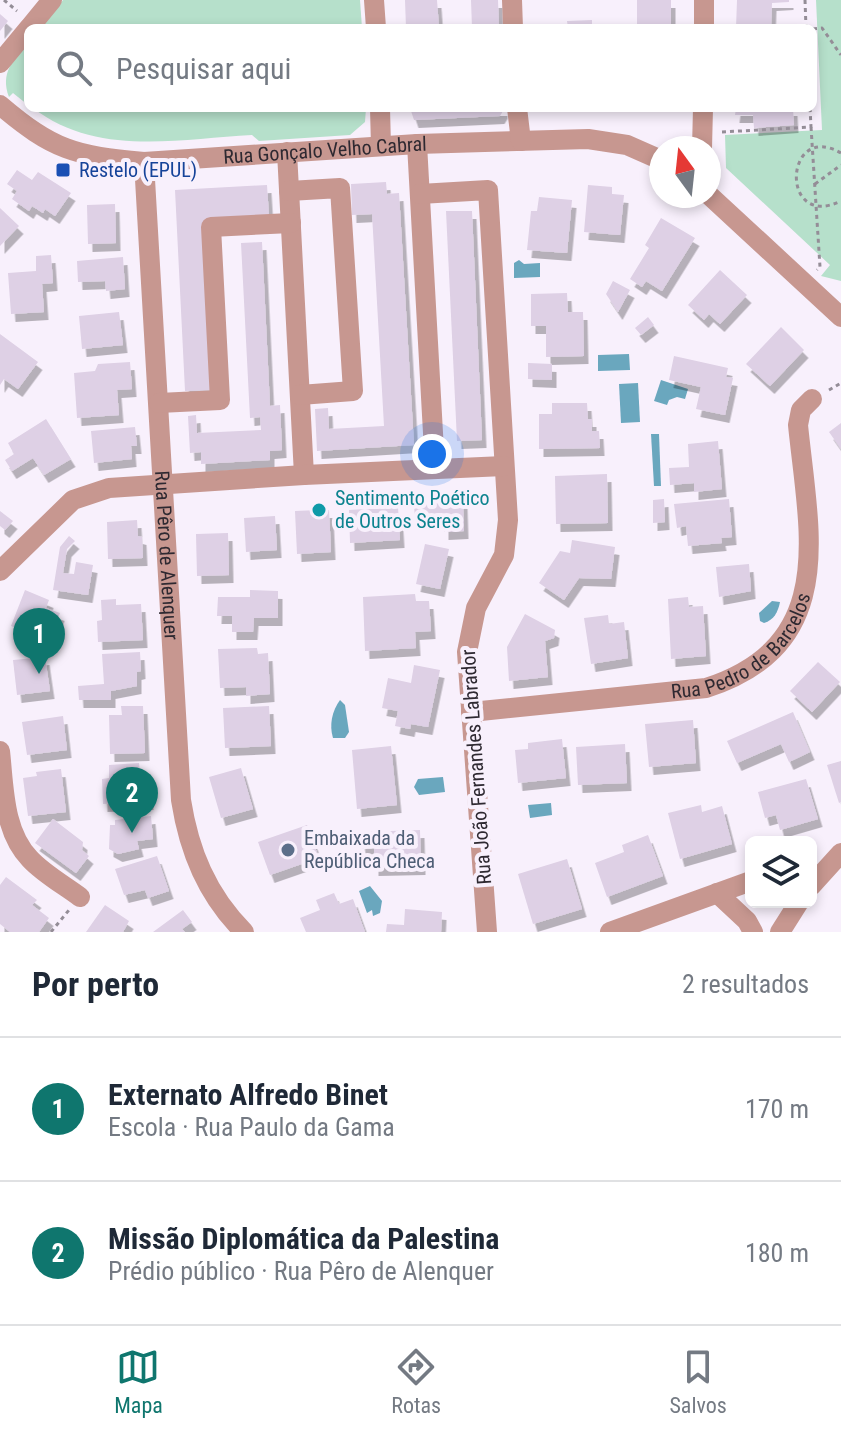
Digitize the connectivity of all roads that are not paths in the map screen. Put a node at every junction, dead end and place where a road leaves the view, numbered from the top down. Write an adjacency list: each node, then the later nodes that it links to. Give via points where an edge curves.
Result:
1 (52, 0): 5 (street)
2 (374, 0): 6 (street)
3 (512, 0): 7 (street)
4 (704, 0): 8 (street)
5 (31, 24)
6 (376, 24)
7 (513, 24)
8 (704, 24)
9 (24, 33): 10 (street)
10 (0, 63)
11 (0, 105): 21 (street, Rua Gonçalo Velho Cabral, via 52,144 102,159)
12 (380, 112): 18 (street)
13 (517, 112): 16 (street)
14 (703, 112): 15 (street)
15 (702, 136)
16 (521, 141): 17 (street, Rua Gonçalo Velho Cabral); 20 (street, Rua Gonçalo Velho Cabral, via 588,139)
17 (417, 144): 18 (street, Rua Gonçalo Velho Cabral); 23 (street)
18 (381, 146): 19 (street, Rua Gonçalo Velho Cabral)
19 (287, 152): 21 (street, Rua Gonçalo Velho Cabral); 22 (street)
20 (649, 155)
21 (144, 162): 29 (street, Rua Pêro de Alenquer)
22 (289, 191): 25 (street); 27 (street, via 340,188 353,391)
23 (420, 194): 30 (street, Rua João Fernandes Labrador, via 488,190); 31 (street)
24 (721, 206): 26 (street)
25 (291, 223): 27 (street); 29 (street, via 211,227 220,400)
26 (838, 310)
27 (300, 395): 32 (street)
28 (812, 399): 35 (street, Rua Pedro de Barcelos, via 801,410 798,425 810,543 808,578 794,620 767,655 739,676 706,688)
29 (159, 403): 33 (street, Rua Pêro de Alenquer)
30 (504, 466): 31 (street); 35 (street, Rua João Fernandes Labrador, via 504,555 476,608 469,637)
31 (435, 469): 32 (street)
32 (304, 475): 33 (street)
33 (163, 484): 34 (street, via 109,488 73,500); 44 (street, Rua Pêro de Alenquer, via 185,826 205,879)
34 (0, 572)
35 (471, 712): 45 (street, Rua João Fernandes Labrador)
36 (0, 751): 42 (street, via 6,811 15,834 29,858)
37 (841, 851): 38 (street); 39 (street)
38 (817, 858)
39 (817, 879)
40 (745, 883): 41 (street)
41 (717, 893): 46 (street); 47 (street)
42 (80, 897)
43 (795, 908): 48 (street)
44 (244, 932)
45 (487, 932)
46 (610, 932)
47 (753, 932)
48 (780, 932)

